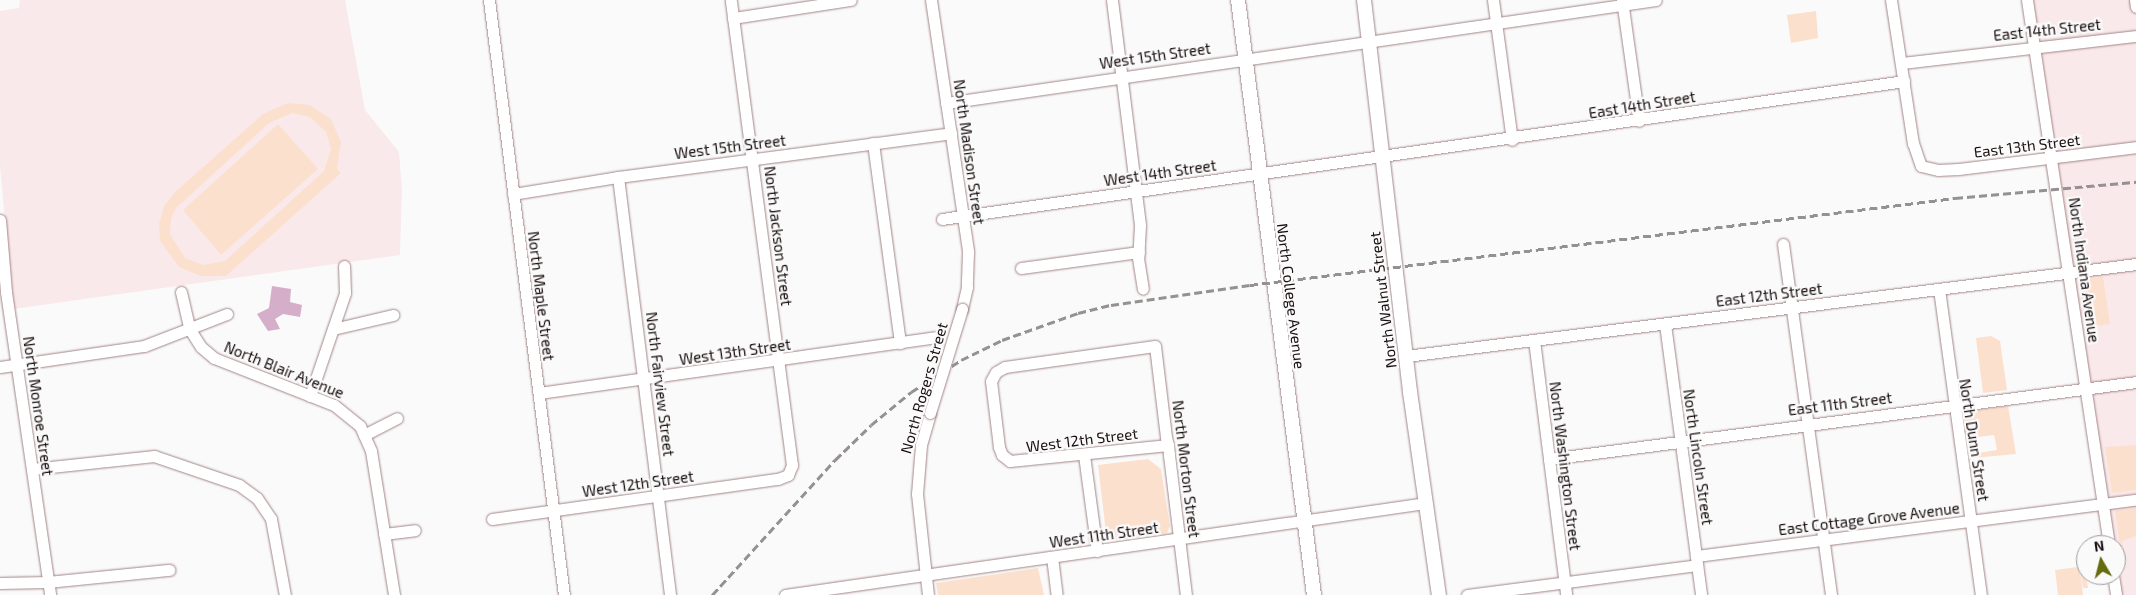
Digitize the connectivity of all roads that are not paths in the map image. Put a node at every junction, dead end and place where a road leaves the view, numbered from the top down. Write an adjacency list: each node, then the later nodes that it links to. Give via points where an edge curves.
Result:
1 (489, 0): 36 (street, North Maple Street)
2 (731, 0): 15 (street, North Jackson Street)
3 (851, 0): 15 (street)
4 (931, 0): 24 (street, North Madison Street)
5 (1112, 0): 22 (street)
6 (1238, 0): 20 (main road, North College Avenue)
7 (1364, 0): 18 (main road, North Walnut Street)
8 (1493, 0): 16 (street)
9 (1656, 0): 13 (street, West 15th Street)
10 (1891, 0): 21 (street)
11 (2027, 0): 19 (street, North Indiana Avenue)
12 (2135, 0): 14 (street)
13 (1622, 2): 16 (street, West 15th Street); 25 (street)
14 (2136, 7)
15 (733, 18): 32 (street, North Jackson Street)
16 (1496, 23): 18 (street, West 15th Street); 27 (street)
17 (2136, 36): 19 (street, East 14th Street)
18 (1369, 42): 20 (street, West 15th Street); 30 (main road, North Walnut Street)
19 (2034, 46): 21 (street, East 14th Street); 31 (street, North Indiana Avenue)
20 (1245, 60): 22 (street, West 15th Street); 33 (main road, North College Avenue)
21 (1902, 63): 23 (street)
22 (1123, 75): 24 (street, West 15th Street); 35 (street)
23 (1904, 81): 25 (street, East 14th Street); 31 (street, East 13th Street, via 1913,143 1921,166 1938,170 1958,169)
24 (946, 102): 26 (street, North Madison Street)
25 (1639, 121): 27 (street, East 14th Street)
26 (950, 132): 28 (street, West 15th Street); 37 (street, North Madison Street)
27 (1512, 140): 30 (street, East 14th Street)
28 (873, 143): 32 (street, West 15th Street); 58 (street)
29 (2136, 147): 31 (street, East 13th Street)
30 (1383, 157): 33 (street, West 14th Street); 59 (main road, North Walnut Street)
31 (2053, 158): 45 (street, North Indiana Avenue)
32 (753, 160): 34 (street, West 15th Street); 60 (street, North Jackson Street)
33 (1261, 174): 35 (street, West 14th Street); 85 (main road, North College Avenue)
34 (618, 177): 36 (street, West 15th Street); 63 (street, North Fairview Street)
35 (1136, 191): 37 (street, West 14th Street); 41 (street)
36 (513, 194): 66 (street, North Maple Street)
37 (964, 218): 38 (street, West 14th Street); 50 (street, North Madison Street, via 968,273)
38 (942, 219)
39 (0, 220): 61 (street, North Monroe Street)
40 (1783, 244): 49 (street)
41 (1139, 252): 44 (street); 46 (street)
42 (2136, 264): 45 (street, East 12th Street)
43 (344, 266): 55 (street, via 345,293)
44 (1021, 268)
45 (2069, 273): 47 (street, East 12th Street); 65 (street, North Indiana Avenue)
46 (1143, 289)
47 (1939, 289): 49 (street, East 12th Street); 68 (street, North Dunn Street)
48 (182, 292): 54 (street, North Blair Avenue)
49 (1792, 308): 53 (street, East 12th Street); 70 (street)
50 (962, 309): 96 (street, North Rogers Street, bridge, via 930,413 917,470)
51 (227, 314): 54 (street)
52 (393, 315): 55 (street)
53 (1665, 324): 57 (street, East 12th Street); 72 (street, North Lincoln Street)
54 (189, 328): 61 (street, via 144,346); 67 (street, North Blair Avenue, via 202,347 221,363)
55 (334, 329): 67 (street)
56 (935, 337): 58 (street, West 13th Street)
57 (1534, 340): 59 (street, East 12th Street); 76 (street, North Washington Street)
58 (900, 343): 60 (street, West 13th Street)
59 (1406, 356): 81 (main road, North Walnut Street)
60 (779, 361): 63 (street, West 13th Street); 78 (street, North Jackson Street, via 792,465)
61 (16, 364): 62 (street); 77 (street, North Monroe Street)
62 (0, 367)
63 (645, 379): 66 (street, West 13th Street); 79 (street, North Fairview Street)
64 (2136, 382): 65 (street, East 11th Street)
65 (2085, 388): 68 (street, East 11th Street); 82 (street, North Indiana Avenue)
66 (538, 393): 83 (street, North Maple Street)
67 (310, 396): 71 (street, North Blair Avenue, via 342,409)
68 (1953, 405): 70 (street, East 11th Street); 86 (street, North Dunn Street)
69 (397, 418): 71 (street)
70 (1807, 424): 72 (street, East 11th Street); 91 (street)
71 (364, 435): 88 (street, North Blair Avenue, via 371,451)
72 (1680, 441): 76 (street, East 11th Street); 94 (street, North Lincoln Street)
73 (1168, 445): 74 (street, West 12th Street); 75 (street, North Morton Street, via 1155,346 1005,367 995,373 990,388); 90 (street, North Morton Street)
74 (1084, 454): 75 (street, West 12th Street, via 1020,462); 92 (street)
75 (1002, 455)
76 (1549, 459): 98 (street, North Washington Street)
77 (32, 469): 97 (street, North Monroe Street); 101 (street, via 154,456 238,485 257,498 271,519)
78 (788, 475): 79 (street, West 12th Street)
79 (659, 496): 83 (street, West 12th Street); 104 (street, North Fairview Street)
80 (2136, 500): 82 (street, East Cottage Grove Avenue)
81 (1426, 503): 85 (street, West 11th Street); 110 (main road, North Walnut Street)
82 (2104, 504): 86 (street, East Cottage Grove Avenue); 89 (street, North Indiana Avenue)
83 (554, 511): 84 (street, West 12th Street); 103 (street, North Maple Street)
84 (492, 519)
85 (1304, 521): 90 (street, West 11th Street); 109 (main road, North College Avenue)
86 (1971, 521): 91 (street, East Cottage Grove Avenue); 115 (street, North Dunn Street)
87 (415, 530): 88 (street)
88 (384, 534): 102 (street, North Blair Avenue)
89 (2108, 535)
90 (1179, 540): 92 (street, West 11th Street); 108 (street, North Morton Street)
91 (1822, 540): 94 (street, East Cottage Grove Avenue); 114 (street)
92 (1097, 551): 93 (street, West 11th Street)
93 (1052, 557): 96 (street, West 11th Street); 107 (street)
94 (1696, 560): 98 (street, East Cottage Grove Avenue); 113 (street, North Lincoln Street)
95 (169, 570): 97 (street)
96 (926, 575): 105 (street, West 11th Street); 106 (street, North Rogers Street)
97 (48, 582): 99 (street); 100 (street, North Monroe Street)
98 (1565, 582): 111 (street, East Cottage Grove Avenue); 112 (street, North Washington Street)
99 (0, 583)
100 (50, 595)
101 (285, 595)
102 (394, 595)
103 (564, 595)
104 (670, 595)
105 (785, 595)
106 (928, 595)
107 (1057, 595)
108 (1186, 595)
109 (1314, 595)
110 (1438, 595)
111 (1466, 595)
112 (1566, 595)
113 (1701, 595)
114 (1831, 595)
115 (1981, 595)

